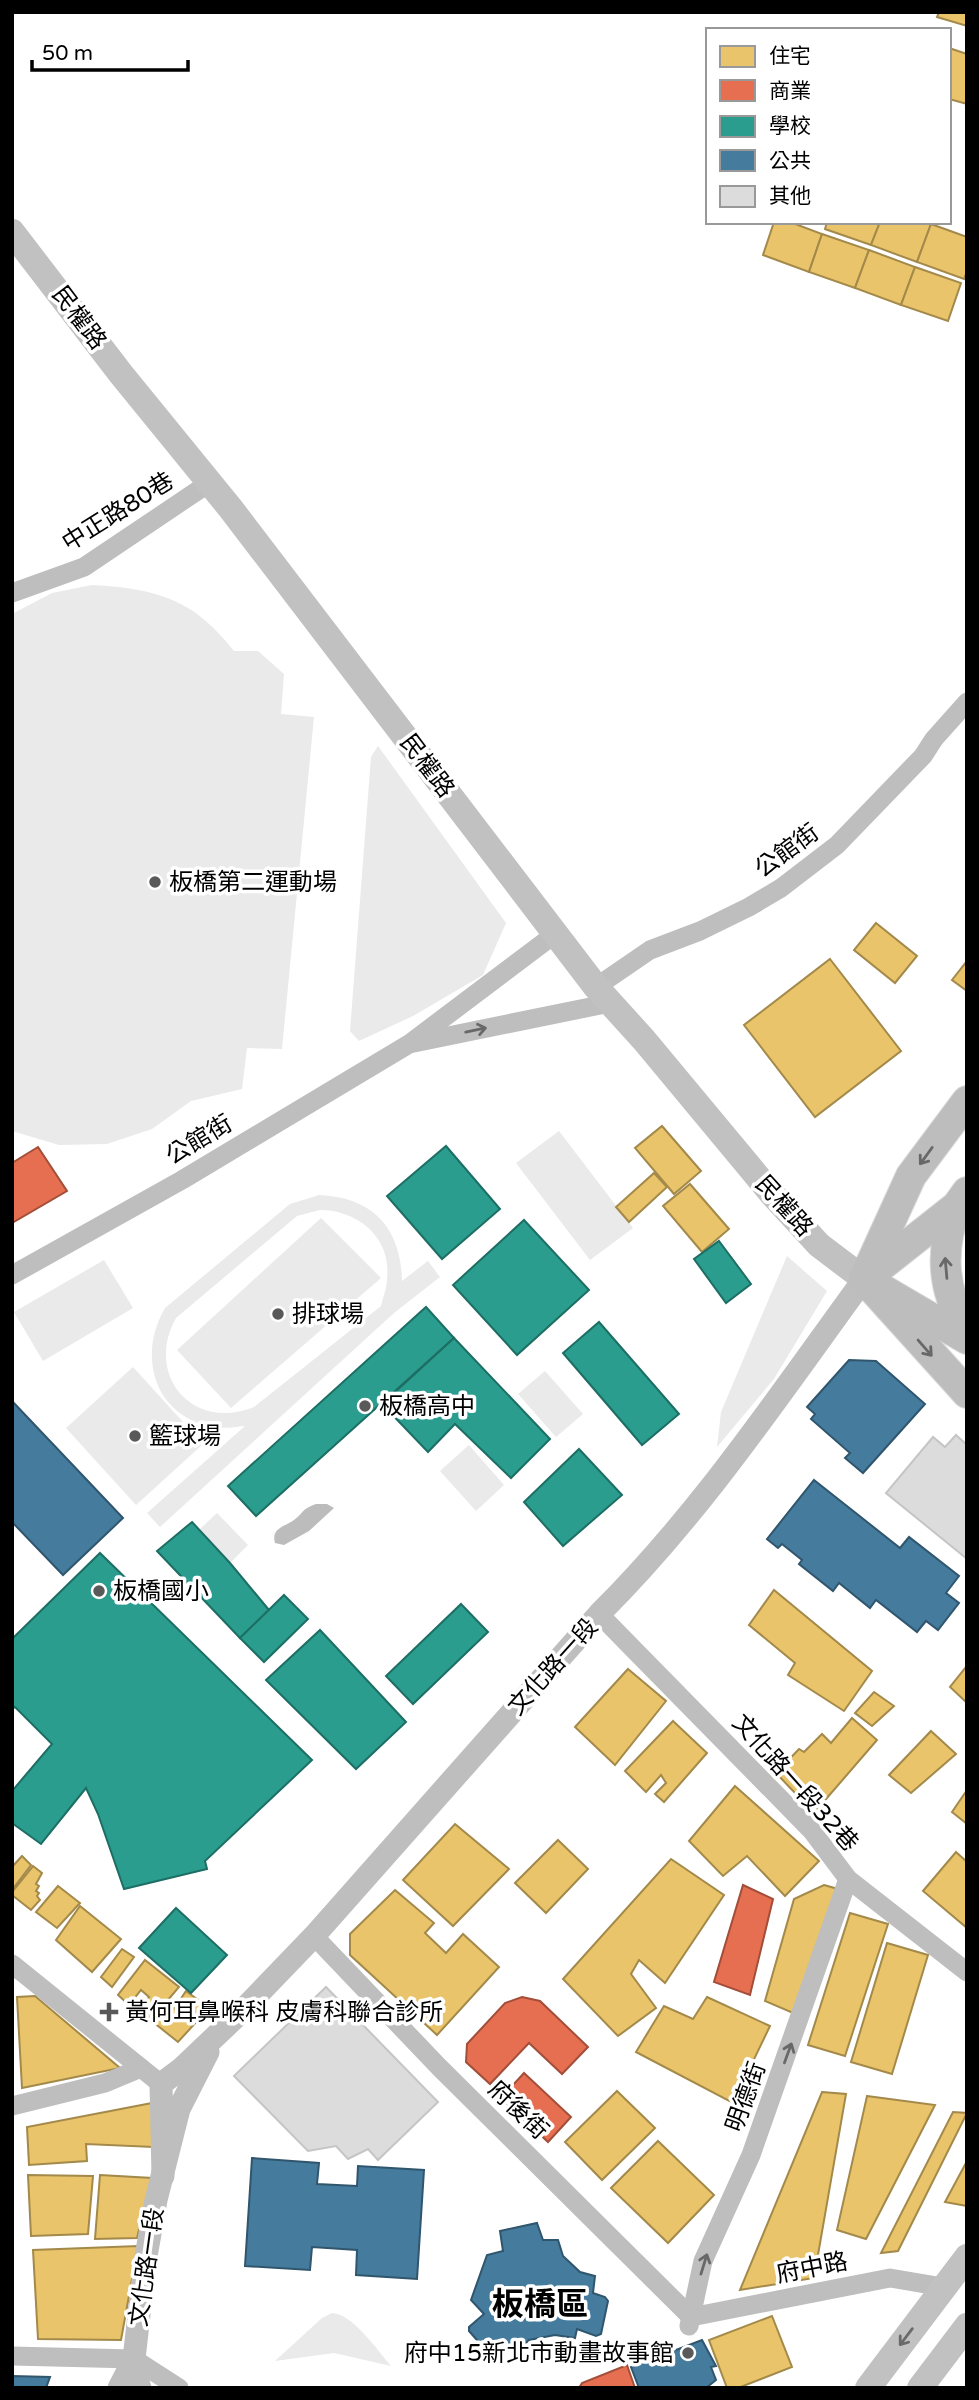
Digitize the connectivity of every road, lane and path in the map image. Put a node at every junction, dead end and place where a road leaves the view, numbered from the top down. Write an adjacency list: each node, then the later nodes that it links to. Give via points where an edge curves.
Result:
1 (12, 232): 2 (main road, 民權路)
2 (209, 483): 3 (street, 中正路80巷, via 84,566); 5 (main road, 民權路)
3 (12, 593)
4 (967, 702): 6 (street, 公館街, via 923,756 837,845 750,907 650,950)
5 (555, 934): 6 (main road, 民權路); 7 (street)
6 (603, 995): 7 (street, one-way to 6); 11 (main road, 民權路, via 772,1194 819,1245)
7 (410, 1044): 10 (street, 公館街)
8 (967, 1101): 11 (main road, 文化路一段, one-way to 11, via 911,1176)
9 (964, 1197): 11 (main road, 文化路一段); 12 (main road, one-way to 9, via 953,1303 945,1265 947,1235)
10 (12, 1275)
11 (864, 1279): 13 (main road, 民權路); 14 (main road, 民權路, one-way to 14); 15 (street, 文化路一段, via 694,1511)
12 (967, 1328)
13 (967, 1339)
14 (967, 1393)
15 (599, 1615): 16 (street, 文化路一段32巷, via 812,1830); 17 (street, 文化路一段)
16 (848, 1879): 19 (street, 文化路一段32巷); 27 (street, 明德街, one-way to 16, via 703,2261 751,2155)
17 (314, 1936): 20 (street, 文化路一段); 27 (street, 府後街)
18 (12, 1964): 21 (street)
19 (967, 1972)
20 (217, 2034): 22 (street, 文化路一段); 24 (street, 文化路一段, via 179,2109)
21 (141, 2068): 22 (street); 23 (street, via 105,2083)
22 (161, 2084): 24 (street, 文化路一段)
23 (12, 2106)
24 (163, 2176): 30 (street, 文化路一段, via 145,2262)
25 (967, 2257): 26 (main road)
26 (943, 2287): 27 (street, 府中路, via 890,2278); 34 (main road, one-way to 34)
27 (689, 2323)
28 (967, 2326): 35 (main road)
29 (12, 2356): 30 (street)
30 (134, 2359): 31 (street); 32 (street); 33 (street)
31 (119, 2388)
32 (142, 2388)
33 (179, 2388)
34 (868, 2388)
35 (919, 2388)

